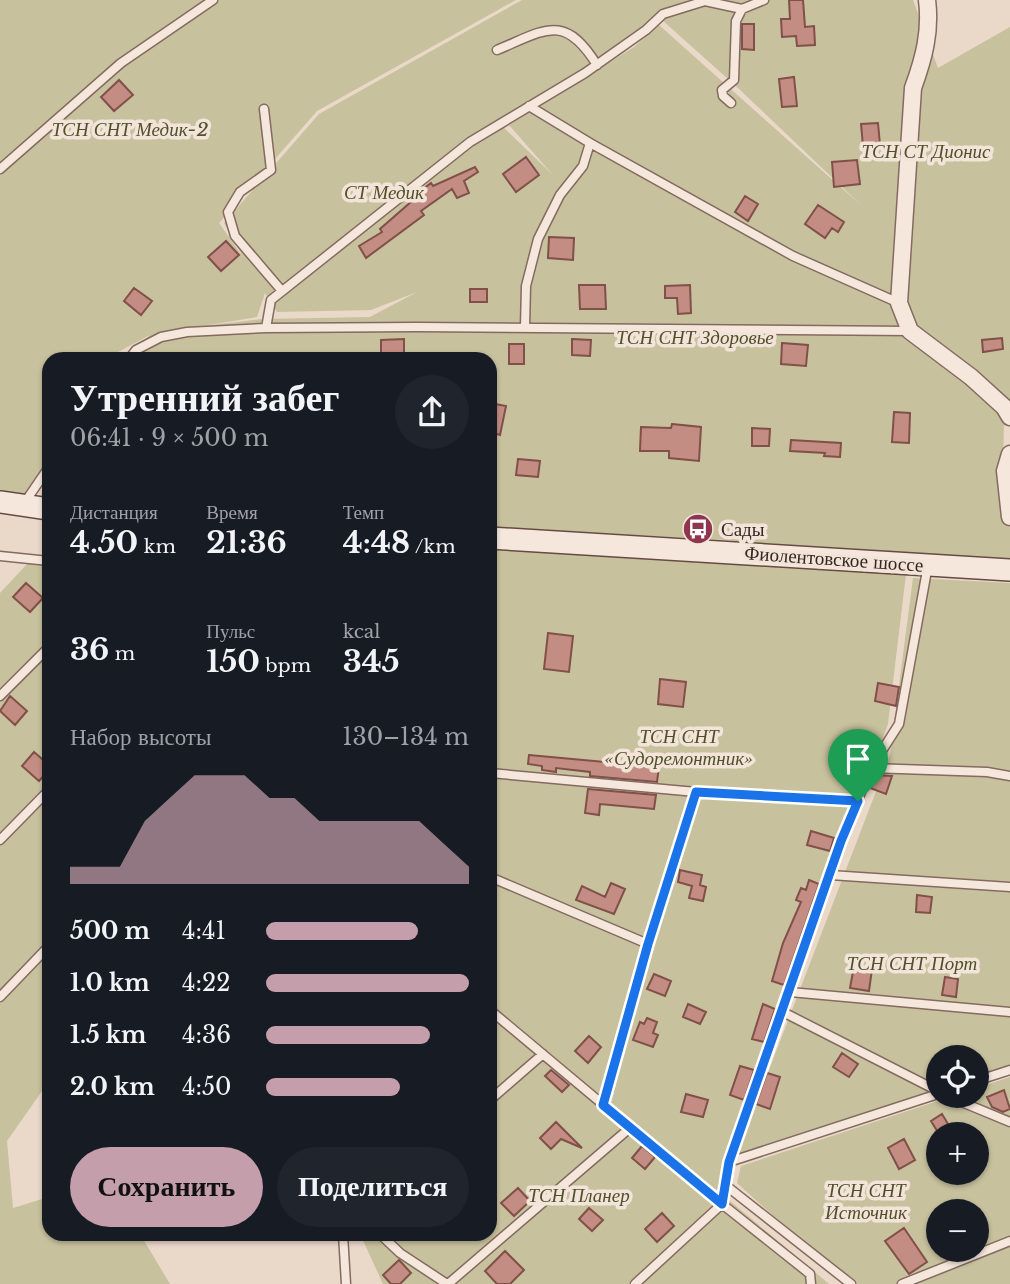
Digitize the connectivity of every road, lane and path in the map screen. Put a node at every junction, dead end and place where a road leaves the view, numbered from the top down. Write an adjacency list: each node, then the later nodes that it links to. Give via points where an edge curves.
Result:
1 (213, 0): 11 (lane, via 121,63)
2 (764, 0): 4 (lane)
3 (927, 0): 13 (street, via 928,35 913,88)
4 (742, 9): 6 (lane, via 705,1 663,14); 7 (lane, via 736,21 734,80 722,90)
5 (497, 50): 6 (lane, via 546,30 566,30 584,44)
6 (597, 65): 8 (lane)
7 (731, 103)
8 (529, 106): 10 (lane); 12 (lane, via 470,142)
9 (264, 108): 12 (lane, via 271,170 240,192 228,212 235,236)
10 (590, 143): 13 (lane, via 793,256); 14 (lane, via 583,166 560,195 538,239 526,286)
11 (0, 169)
12 (282, 291): 15 (lane, via 271,300)
13 (899, 303): 16 (street)
14 (525, 327): 15 (lane); 16 (lane)
15 (266, 328): 17 (lane, via 187,332 161,337)
16 (910, 331): 18 (street, via 971,377)
17 (134, 352)
18 (1010, 417)
19 (1010, 454): 24 (street, via 1005,471)
20 (42, 477): 22 (lane)
21 (0, 502): 22 (main road)
22 (22, 507): 23 (main road)
23 (42, 508)
24 (1010, 517)
25 (497, 538): 28 (main road, Фиолентовское шоссе)
26 (0, 556): 27 (lane)
27 (42, 560)
28 (928, 565): 29 (main road, Фиолентовское шоссе); 32 (lane, via 899,724)
29 (1010, 570)
30 (42, 654): 31 (lane)
31 (0, 696)
32 (872, 768): 34 (lane); 37 (lane)
33 (497, 774): 35 (lane)
34 (1010, 776)
35 (696, 792): 37 (lane); 42 (lane)
36 (42, 797): 38 (lane)
37 (858, 801): 39 (lane)
38 (0, 840)
39 (830, 874): 41 (lane); 44 (lane)
40 (497, 880): 42 (lane)
41 (1010, 887)
42 (648, 944): 55 (lane)
43 (42, 953): 45 (lane)
44 (790, 992): 46 (lane); 47 (lane)
45 (0, 997)
46 (783, 1012): 52 (lane); 59 (lane)
47 (1010, 1012)
48 (497, 1016): 49 (lane)
49 (543, 1054): 53 (lane); 55 (lane)
50 (1010, 1070): 51 (lane)
51 (989, 1077)
52 (926, 1087)
53 (497, 1094)
54 (926, 1097): 59 (lane)
55 (603, 1105): 58 (lane)
56 (976, 1108): 57 (lane)
57 (1010, 1122)
58 (631, 1127): 61 (lane); 66 (lane)
59 (729, 1162): 60 (lane)
60 (724, 1184): 61 (lane); 69 (lane)
61 (722, 1204): 67 (lane); 68 (lane, via 810,1274)
62 (343, 1241): 65 (lane)
63 (387, 1241): 66 (lane)
64 (1010, 1241): 70 (lane)
65 (346, 1284)
66 (447, 1284)
67 (635, 1284)
68 (811, 1284)
69 (851, 1284)
70 (902, 1284)

